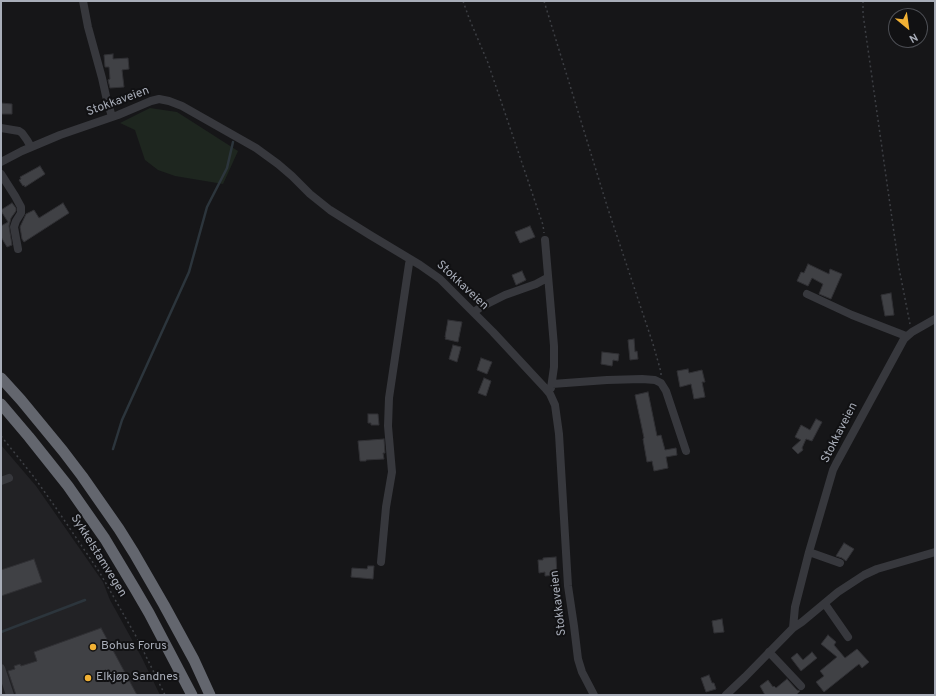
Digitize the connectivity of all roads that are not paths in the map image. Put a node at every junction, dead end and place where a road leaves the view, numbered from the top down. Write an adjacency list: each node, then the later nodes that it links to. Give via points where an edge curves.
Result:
1 (83, 1): 2 (street)
2 (112, 117): 4 (street, Stokkaveien); 9 (street, Stokkaveien, via 155,100 182,106 256,148 330,210)
3 (1, 128): 4 (street, via 22,132)
4 (31, 147): 5 (street, Stokkaveien)
5 (1, 162)
6 (1, 174): 8 (street, via 21,207 14,227)
7 (545, 240): 10 (street)
8 (18, 249)
9 (410, 260): 12 (street, Stokkaveien, via 440,279); 22 (street, via 389,398 388,426 392,472)
10 (547, 278): 12 (street); 16 (street, via 554,346)
11 (807, 294): 14 (street, via 852,315)
12 (474, 312): 17 (street, Stokkaveien)
13 (935, 319): 14 (street)
14 (909, 334): 20 (street, Stokkaveien, via 900,346 833,470)
15 (1, 378): 32 (highway, via 63,451 119,529 164,605)
16 (552, 384): 17 (street); 19 (street, via 655,380 661,383 666,391)
17 (550, 394): 33 (street, Stokkaveien, via 555,405 559,434 568,586 578,659)
18 (1, 404): 31 (highway, via 68,486 104,539 132,582)
19 (686, 451)
20 (809, 552): 23 (street); 25 (street, Stokkaveien)
21 (935, 552): 24 (street, via 864,575)
22 (381, 562)
23 (840, 563)
24 (825, 604): 25 (street); 26 (street)
25 (793, 628): 27 (street)
26 (848, 637)
27 (770, 652): 29 (street); 34 (street)
28 (1, 668): 30 (street)
29 (801, 686)
30 (10, 695)
31 (192, 695)
32 (210, 695)
33 (594, 695)
34 (726, 695)

